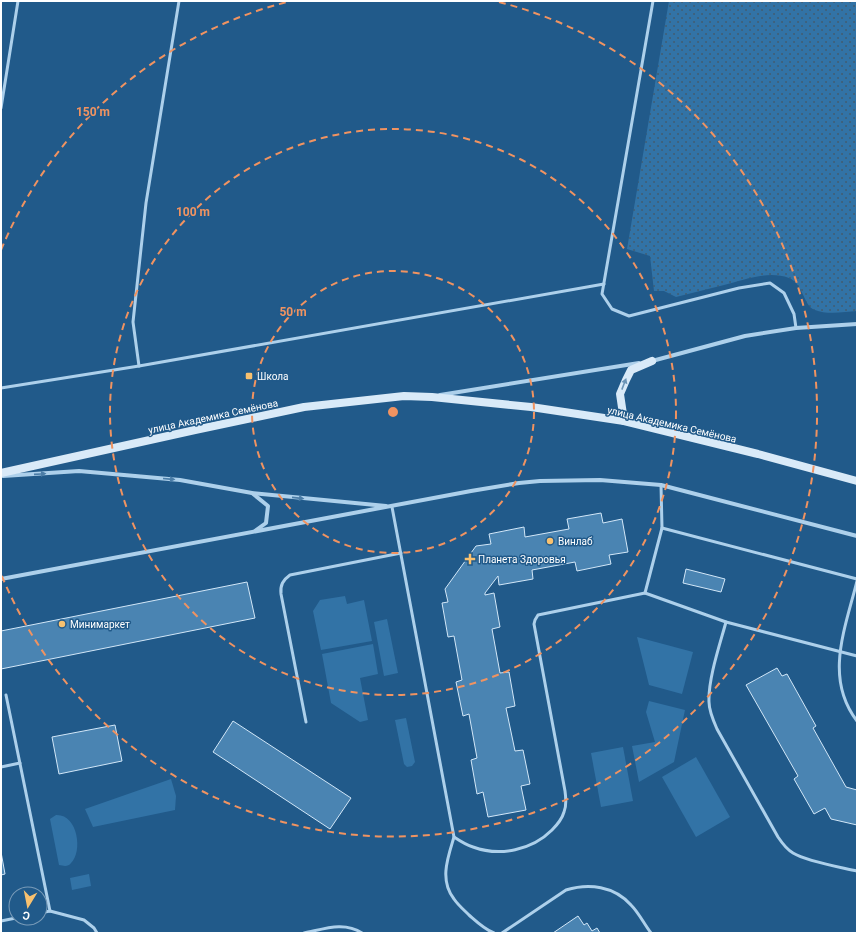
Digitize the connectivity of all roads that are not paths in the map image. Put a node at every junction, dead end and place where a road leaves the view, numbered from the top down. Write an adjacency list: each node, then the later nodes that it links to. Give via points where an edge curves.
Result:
1 (18, 1): 4 (lane)
2 (179, 1): 9 (lane, via 146,203 133,322)
3 (653, 1): 5 (lane)
4 (1, 108)
5 (604, 284): 7 (lane, via 602,294 612,309 629,316 770,283 784,292 794,314); 9 (lane)
6 (857, 324): 7 (street, улица Академика Семёнова)
7 (796, 328): 8 (street, улица Академика Семёнова, via 745,336)
8 (652, 361): 11 (street, улица Академика Семёнова); 12 (main road, one-way to 8, via 620,394 626,380 631,370)
9 (139, 366): 10 (lane)
10 (1, 388)
11 (432, 397): 12 (main road, улица Академика Семёнова, via 531,407); 13 (main road, улица Академика Семёнова, via 404,396 304,407)
12 (624, 421): 14 (main road, улица Академика Семёнова)
13 (1, 475): 16 (street, one-way to 16, via 79,471 180,480)
14 (857, 481)
15 (661, 485): 17 (street, via 600,480 540,481); 18 (lane); 20 (street)
16 (252, 493): 17 (street, one-way to 17); 19 (street, via 268,506 266,523)
17 (392, 506): 19 (street); 21 (lane)
18 (662, 528): 23 (lane); 24 (lane)
19 (254, 532): 22 (street)
20 (857, 536)
21 (400, 553): 30 (lane, via 290,575 280,586); 33 (lane)
22 (1, 579)
23 (857, 580): 26 (lane)
24 (645, 594): 25 (lane); 33 (lane, via 543,613 535,620 565,791 564,812 556,825 534,844 518,850 492,851 472,847)
25 (726, 622): 26 (lane); 34 (lane, via 710,686 709,703 717,729 787,849 798,856)
26 (840, 651): 27 (lane); 29 (lane, via 840,686 850,712)
27 (857, 656)
28 (6, 695): 31 (lane)
29 (857, 721)
30 (306, 722)
31 (20, 763): 32 (lane); 35 (lane)
32 (1, 767)
33 (454, 837): 39 (lane, via 445,872 450,892 482,927)
34 (857, 871)
35 (50, 911): 36 (lane, via 84,920)
36 (97, 933)
37 (304, 933): 38 (lane, via 346,926)
38 (362, 933)
39 (494, 933)
40 (502, 933): 41 (lane, via 566,890 592,886 622,896 632,905)
41 (651, 933)

